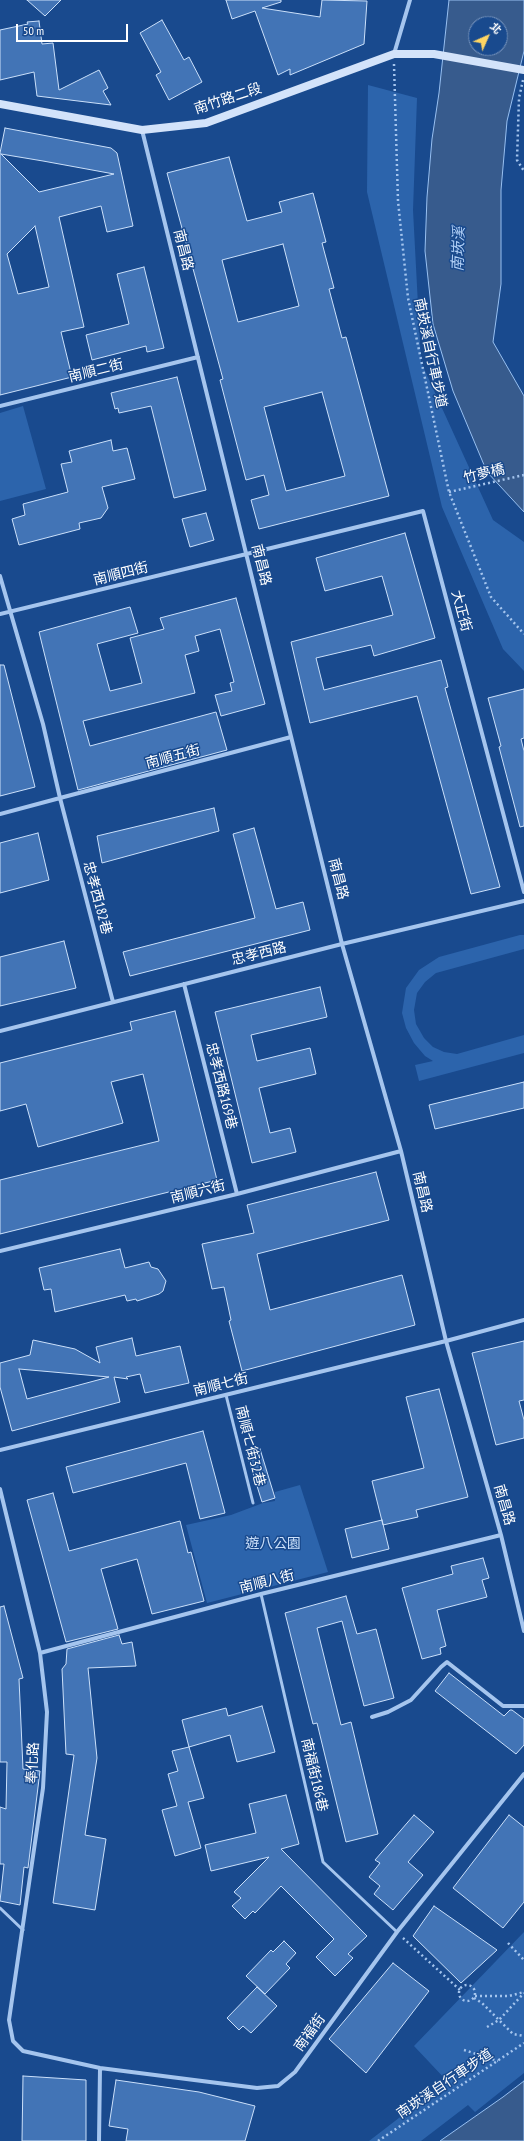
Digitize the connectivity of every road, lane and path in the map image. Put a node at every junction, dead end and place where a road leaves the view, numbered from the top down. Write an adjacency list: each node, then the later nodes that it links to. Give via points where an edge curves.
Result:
1 (410, 0): 2 (street)
2 (394, 54): 3 (street, 南竹路二段, via 434,54); 6 (street, 南竹路二段, via 206,123); 11 (path, 南崁溪自行車步道, via 398,201 408,298)
3 (524, 70)
4 (524, 78): 7 (path, via 519,98 518,160)
5 (0, 104): 6 (street, 南竹路二段)
6 (142, 130): 8 (street, 南昌路)
7 (524, 171)
8 (198, 357): 9 (street, 南順二街); 12 (street, 南昌路)
9 (0, 406)
10 (524, 475): 11 (path, 竹夢橋)
11 (449, 492): 16 (path, 南崁溪自行車步道, via 491,597)
12 (247, 554): 14 (street, 南順四街); 17 (street, 南昌路); 20 (street, 大正街, via 423,511)
13 (0, 576): 14 (street)
14 (10, 612): 15 (street, 南順四街); 18 (street, via 43,724)
15 (0, 614)
16 (524, 634)
17 (291, 737): 18 (street, 南順五街); 22 (street, 南昌路)
18 (60, 798): 19 (street, 南順五街); 24 (street, 忠孝西182巷)
19 (0, 814)
20 (524, 892)
21 (524, 901): 22 (street, 忠孝西路)
22 (342, 944): 23 (street, 忠孝西路); 26 (street, 南昌路)
23 (184, 984): 24 (street, 忠孝西路); 27 (street, 忠孝西路169巷)
24 (113, 1002): 25 (street, 忠孝西路)
25 (0, 1031)
26 (401, 1151): 27 (street, 南順六街); 30 (street, 南昌路)
27 (237, 1194): 28 (street, 南順六街)
28 (0, 1251)
29 (524, 1320): 30 (street, 南順七街)
30 (446, 1341): 31 (street, 南順七街); 35 (street, 南昌路)
31 (226, 1395): 32 (street, 南順七街); 34 (lane, 南順七街32巷)
32 (0, 1450)
33 (0, 1489): 38 (street, 奉化路)
34 (253, 1503)
35 (501, 1535): 36 (street, 南順八街); 37 (street, 南昌路)
36 (261, 1594): 38 (street, 南順八街); 44 (lane, 南福街186巷, via 323,1862)
37 (524, 1631)
38 (40, 1653): 43 (street, 奉化路, via 47,1712 43,1788)
39 (524, 1706): 40 (street, via 503,1706 447,1662 410,1700)
40 (372, 1717)
41 (524, 1774): 44 (street, 南福街)
42 (0, 1908): 43 (lane)
43 (23, 1931): 53 (street, 奉化路, via 9,2020)
44 (397, 1932): 47 (path); 57 (street, 南福街, via 295,2072 278,2086 257,2088)
45 (508, 1944): 46 (path)
46 (524, 1960)
47 (460, 1990): 49 (path, via 464,2001 470,2001); 49 (path, via 464,1986 471,1986 475,1991)
48 (524, 1992): 49 (path, via 509,1996); 50 (path)
49 (474, 1997): 50 (path)
50 (498, 2020): 51 (path); 52 (path, via 513,2034)
51 (487, 2027)
52 (524, 2036)
53 (13, 2041): 57 (street, 南福街, via 23,2051)
54 (524, 2043): 56 (path, 南崁溪自行車步道)
55 (464, 2050): 56 (path)
56 (498, 2061): 59 (path, 南崁溪自行車步道)
57 (100, 2068): 58 (street)
58 (99, 2141)
59 (378, 2141)

